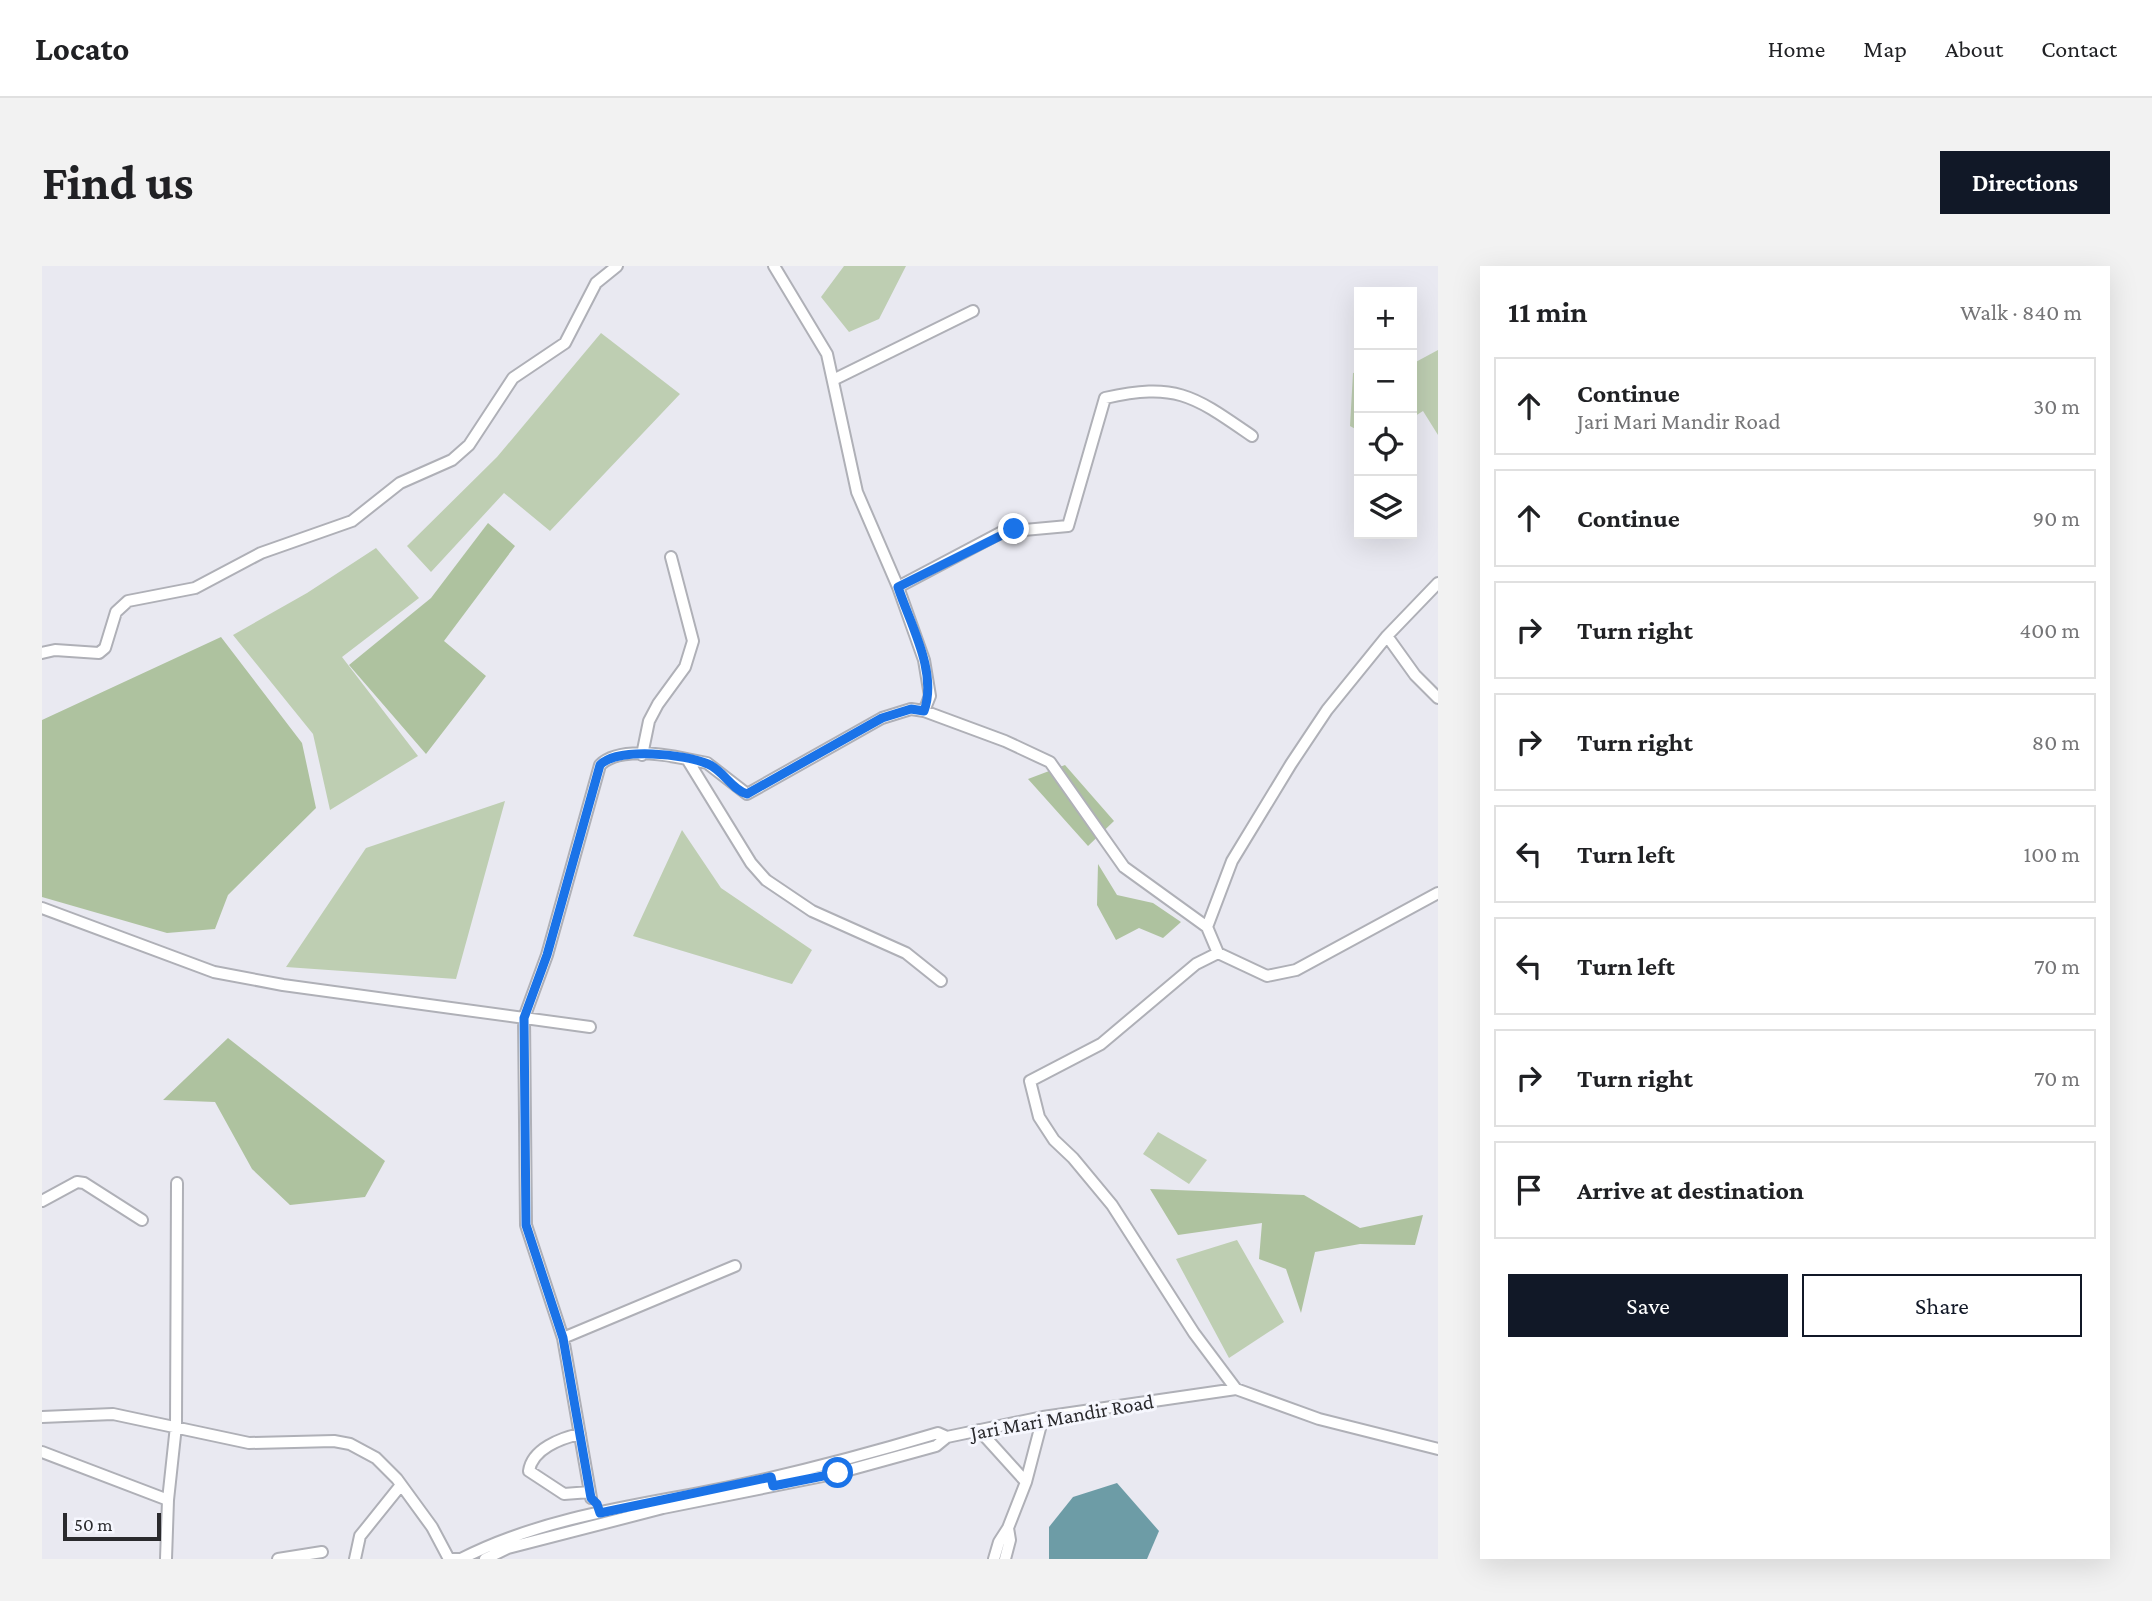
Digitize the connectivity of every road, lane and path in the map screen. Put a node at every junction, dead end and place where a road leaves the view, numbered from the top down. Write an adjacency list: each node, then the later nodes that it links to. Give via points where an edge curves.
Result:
1 (617, 266): 10 (street, via 596,283 565,343 513,377 468,446 452,460 400,483 352,520 261,553 195,588 128,601 116,612 105,648 99,653)
2 (775, 266): 4 (street, via 827,354)
3 (973, 310): 4 (street)
4 (835, 379): 8 (street, via 837,409 857,492)
5 (1252, 436): 8 (street, via 1191,396 1135,390 1105,398 1068,526 1002,532)
6 (671, 557): 13 (street, via 693,641 685,667 649,721)
7 (1438, 583): 9 (street)
8 (898, 587): 12 (street, via 924,660 930,696)
9 (1387, 636): 11 (street); 17 (street, via 1327,710 1291,764 1232,861)
10 (42, 653)
11 (1438, 698)
12 (924, 711): 14 (street, via 911,709 882,718 751,793 743,793 707,763); 17 (street, via 1050,762 1124,867)
13 (642, 755): 14 (street); 20 (street, via 620,754 600,765 547,955)
14 (687, 759): 19 (street, via 766,880 812,911 906,953)
15 (1438, 893): 18 (street, via 1296,970 1267,976)
16 (42, 908): 20 (street, via 214,972)
17 (1208, 927): 18 (street)
18 (1218, 953): 27 (street, via 1196,964 1101,1045 1030,1081 1039,1118 1112,1205 1194,1333)
19 (941, 981)
20 (524, 1018): 21 (street); 26 (street, via 526,1225)
21 (590, 1027)
22 (177, 1183): 30 (street)
23 (42, 1201): 24 (street, via 84,1183)
24 (142, 1220)
25 (735, 1266): 26 (street)
26 (563, 1338): 32 (street)
27 (1236, 1389): 29 (street, Jari Mari Mandir Road); 33 (street, via 1320,1419)
28 (42, 1417): 30 (street, via 113,1414)
29 (1042, 1417): 31 (street, Jari Mari Mandir Road); 35 (street)
30 (176, 1426): 36 (street, via 249,1444 350,1444 376,1458); 38 (street)
31 (979, 1430): 35 (street); 39 (street, Jari Mari Mandir Road, via 838,1473)
32 (580, 1434): 37 (street); 37 (street, via 563,1438 540,1453 529,1471 564,1494)
33 (1438, 1449)
34 (42, 1452): 38 (street)
35 (1026, 1482): 41 (street)
36 (401, 1485): 45 (street, via 360,1536); 46 (street)
37 (590, 1495): 39 (street); 40 (street)
38 (169, 1500): 43 (street)
39 (601, 1518): 40 (street, Jari Mari Mandir Road)
40 (588, 1521): 47 (street, via 504,1540); 48 (street, Jari Mari Mandir Road)
41 (1008, 1528): 49 (street); 50 (street)
42 (322, 1552): 44 (street)
43 (166, 1559)
44 (278, 1559)
45 (355, 1559)
46 (449, 1559): 47 (street)
47 (461, 1559)
48 (485, 1559)
49 (994, 1559)
50 (1005, 1559)

